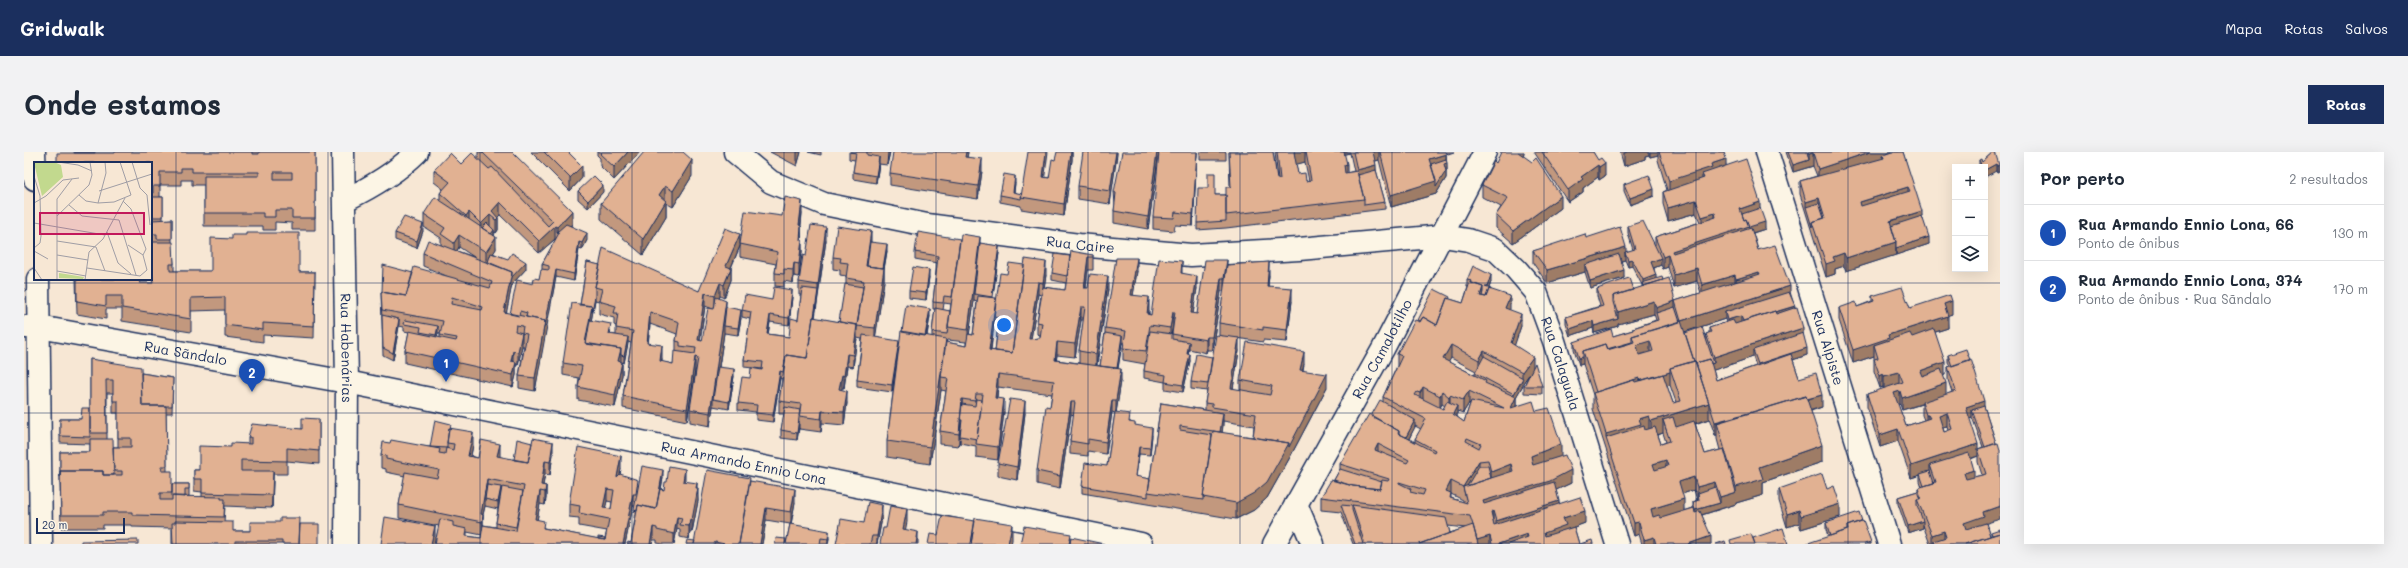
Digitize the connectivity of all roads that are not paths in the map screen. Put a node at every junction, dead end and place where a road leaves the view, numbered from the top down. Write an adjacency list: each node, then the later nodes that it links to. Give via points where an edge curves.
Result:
1 (34, 152): 7 (street)
2 (343, 152): 8 (street, Rua Habenárias)
3 (417, 152): 8 (street, via 404,165 374,186)
4 (735, 152): 9 (street, Rua Caire, via 771,182 824,204 927,225 1079,245 1191,255 1298,249)
5 (1485, 152): 9 (street, Rua Camalotilho)
6 (1767, 152): 20 (street, Rua Alpiste)
7 (34, 162)
8 (345, 200): 12 (street, Rua Habenárias)
9 (1443, 236): 13 (street, Rua Camalotilho); 19 (street, Rua Calaguala, via 1468,240 1495,249 1536,292 1554,341)
10 (38, 280): 11 (street)
11 (32, 327): 12 (street, Rua Sãndalo); 14 (street)
12 (347, 382): 15 (street, Rua Habenárias); 16 (street, Rua Armando Ennio Lona)
13 (1296, 504): 17 (street, Rua Camalotilho); 18 (street)
14 (41, 544)
15 (346, 544)
16 (1141, 544)
17 (1274, 544)
18 (1313, 544)
19 (1616, 544)
20 (1889, 544)

